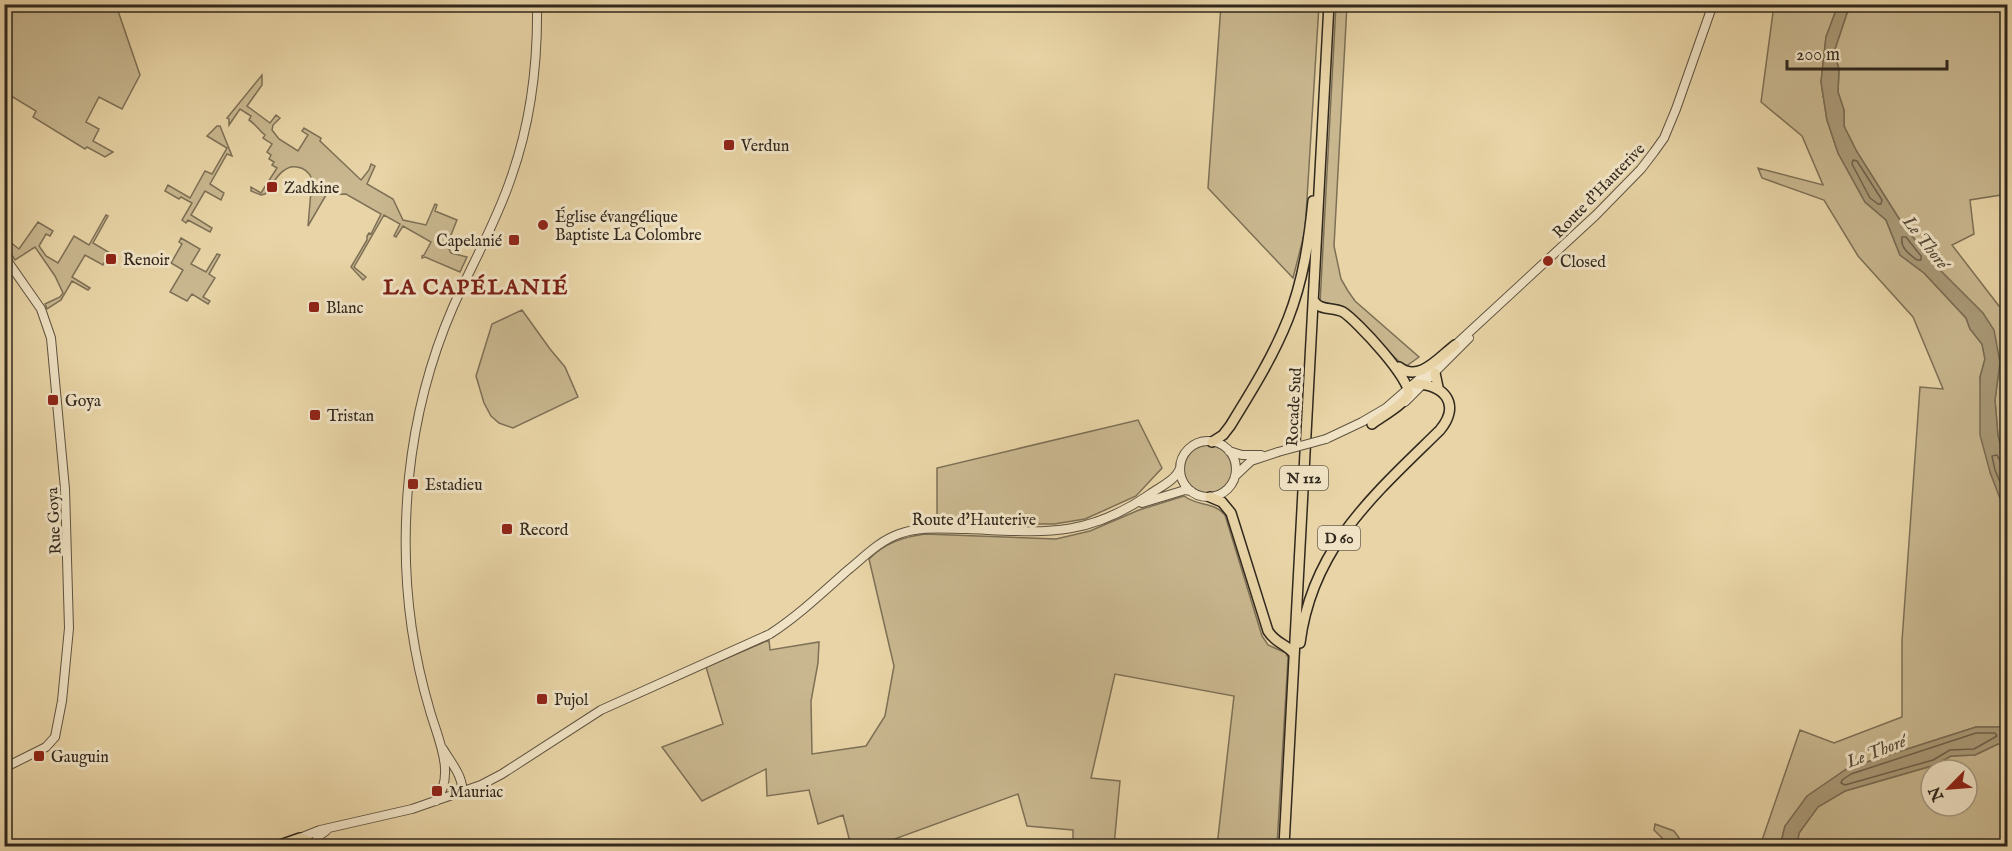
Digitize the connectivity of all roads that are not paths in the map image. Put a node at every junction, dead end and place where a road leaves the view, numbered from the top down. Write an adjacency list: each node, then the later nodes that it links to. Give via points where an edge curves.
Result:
1 (537, 4): 25 (street, via 536,62 523,139 501,205 452,309 436,354 420,410 410,468 405,526 408,603 420,675)
2 (1329, 4): 4 (main road, Rocade Sud / N 112)
3 (1713, 4): 7 (street, Route d'Hauterive, via 1676,109 1654,153 1596,215)
4 (1323, 121): 6 (main road, Rocade Sud / N 112); 15 (main road, via 1307,247 1288,318 1230,426)
5 (4, 256): 26 (street, Rue Goya, via 41,309 51,338 65,489 69,628 63,701 55,737 46,747)
6 (1314, 301): 9 (main road, via 1318,306 1347,315); 23 (main road, Rocade Sud / N 112)
7 (1498, 306): 8 (street, Route d'Hauterive); 10 (street, Route d'Hauterive)
8 (1455, 345): 9 (main road, via 1415,373 1403,370); 11 (street, Route d'Hauterive)
9 (1388, 357): 11 (main road, via 1404,378)
10 (1435, 373): 11 (street, Route d'Hauterive); 12 (main road, D 60)
11 (1416, 385): 12 (main road); 13 (main road, via 1403,401); 13 (street, Route d'Hauterive, via 1399,408); 14 (street, Route d'Hauterive, via 1375,415)
12 (1438, 387): 24 (main road, D 60, via 1450,409 1446,423 1366,503 1335,544 1317,579 1302,632)
13 (1372, 424): 14 (street, Route d'Hauterive)
14 (1326, 439): 17 (street, Route d'Hauterive, bridge)
15 (1212, 442): 16 (street, Route d'Hauterive); 18 (street, Route d'Hauterive, via 1192,447)
16 (1229, 451): 17 (street, Route d'Hauterive); 19 (street)
17 (1265, 455): 19 (street, Route d'Hauterive, via 1248,463)
18 (1180, 468): 20 (street); 22 (street, Route d'Hauterive, via 1170,480)
19 (1235, 476): 21 (street, Route d'Hauterive, via 1223,493)
20 (1191, 491): 21 (street, Route d'Hauterive); 22 (street, Route d'Hauterive)
21 (1210, 497): 23 (main road, via 1222,502 1230,513 1270,635)
22 (1132, 506): 29 (street, Route d'Hauterive, via 1088,526 1061,531 907,531 882,542 770,634 601,710)
23 (1294, 654): 24 (main road, Rocade Sud / N 112)
24 (1290, 741): 36 (main road, Rocade Sud / N 112)
25 (441, 746): 27 (street); 28 (street)
26 (4, 768)
27 (458, 775): 29 (street); 30 (street, via 463,785)
28 (444, 784): 30 (street, via 447,794); 31 (street)
29 (481, 785): 30 (street, Route d'Hauterive)
30 (457, 795): 31 (street, Route d'Hauterive)
31 (436, 801): 32 (street, Route d'Hauterive)
32 (333, 828): 33 (street, Route d'Hauterive); 35 (street, via 319,836)
33 (294, 842): 34 (main road); 35 (main road, via 308,841)
34 (277, 846)
35 (312, 846)
36 (1284, 846)

